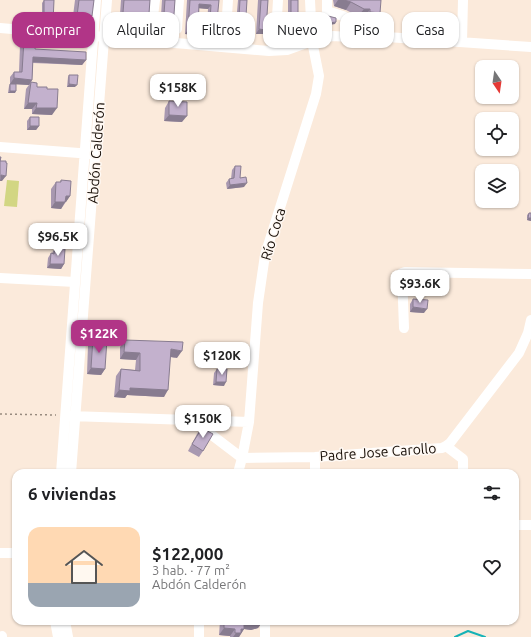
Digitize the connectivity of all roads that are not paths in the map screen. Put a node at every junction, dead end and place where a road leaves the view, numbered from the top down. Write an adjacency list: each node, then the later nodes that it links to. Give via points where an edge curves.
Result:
1 (96, 0): 10 (street, Abdón Calderón)
2 (107, 0): 11 (street, Abdón Calderón)
3 (155, 0): 12 (street)
4 (179, 0): 13 (street)
5 (228, 0): 14 (street)
6 (278, 0): 15 (street)
7 (310, 0): 16 (street, Río Coca)
8 (327, 0): 17 (street, via 327,12)
9 (463, 0): 21 (street)
10 (95, 12)
11 (106, 12)
12 (154, 12)
13 (178, 12)
14 (227, 12)
15 (277, 12)
16 (311, 12)
17 (340, 15)
18 (0, 28): 19 (street)
19 (12, 29)
20 (332, 36): 21 (street, via 358,35)
21 (462, 42): 22 (street)
22 (531, 46)
23 (92, 48): 29 (street, Abdón Calderón)
24 (103, 48): 30 (street, Abdón Calderón)
25 (236, 48): 26 (street, via 268,51)
26 (293, 48)
27 (313, 48): 38 (street, Río Coca, via 318,76 316,94 265,254 258,303)
28 (0, 147): 29 (street)
29 (85, 153): 30 (street); 33 (street, Abdón Calderón)
30 (96, 154): 36 (street, Abdón Calderón)
31 (531, 274): 35 (street, via 402,273)
32 (0, 278): 33 (street)
33 (75, 282): 36 (street, Abdón Calderón)
34 (531, 320): 39 (street, Padre Jose Carollo, via 519,353)
35 (404, 328)
36 (71, 416): 37 (street); 42 (street, Abdón Calderón); 43 (street, Abdón Calderón)
37 (192, 420): 38 (street); 41 (street)
38 (249, 422): 41 (street, Río Coca)
39 (446, 446): 40 (street, Padre Jose Carollo); 46 (street, via 463,459)
40 (315, 457): 41 (street, Padre Jose Carollo); 45 (street)
41 (242, 458): 44 (street, Río Coca)
42 (62, 469)
43 (71, 469)
44 (239, 469)
45 (316, 469)
46 (463, 469)
47 (519, 525): 48 (street)
48 (531, 525)
49 (0, 553): 50 (street)
50 (12, 553)
51 (56, 625): 55 (street)
52 (66, 625): 56 (street)
53 (199, 625): 57 (street)
54 (265, 625): 58 (street)
55 (58, 637)
56 (68, 637)
57 (199, 637)
58 (265, 637)

